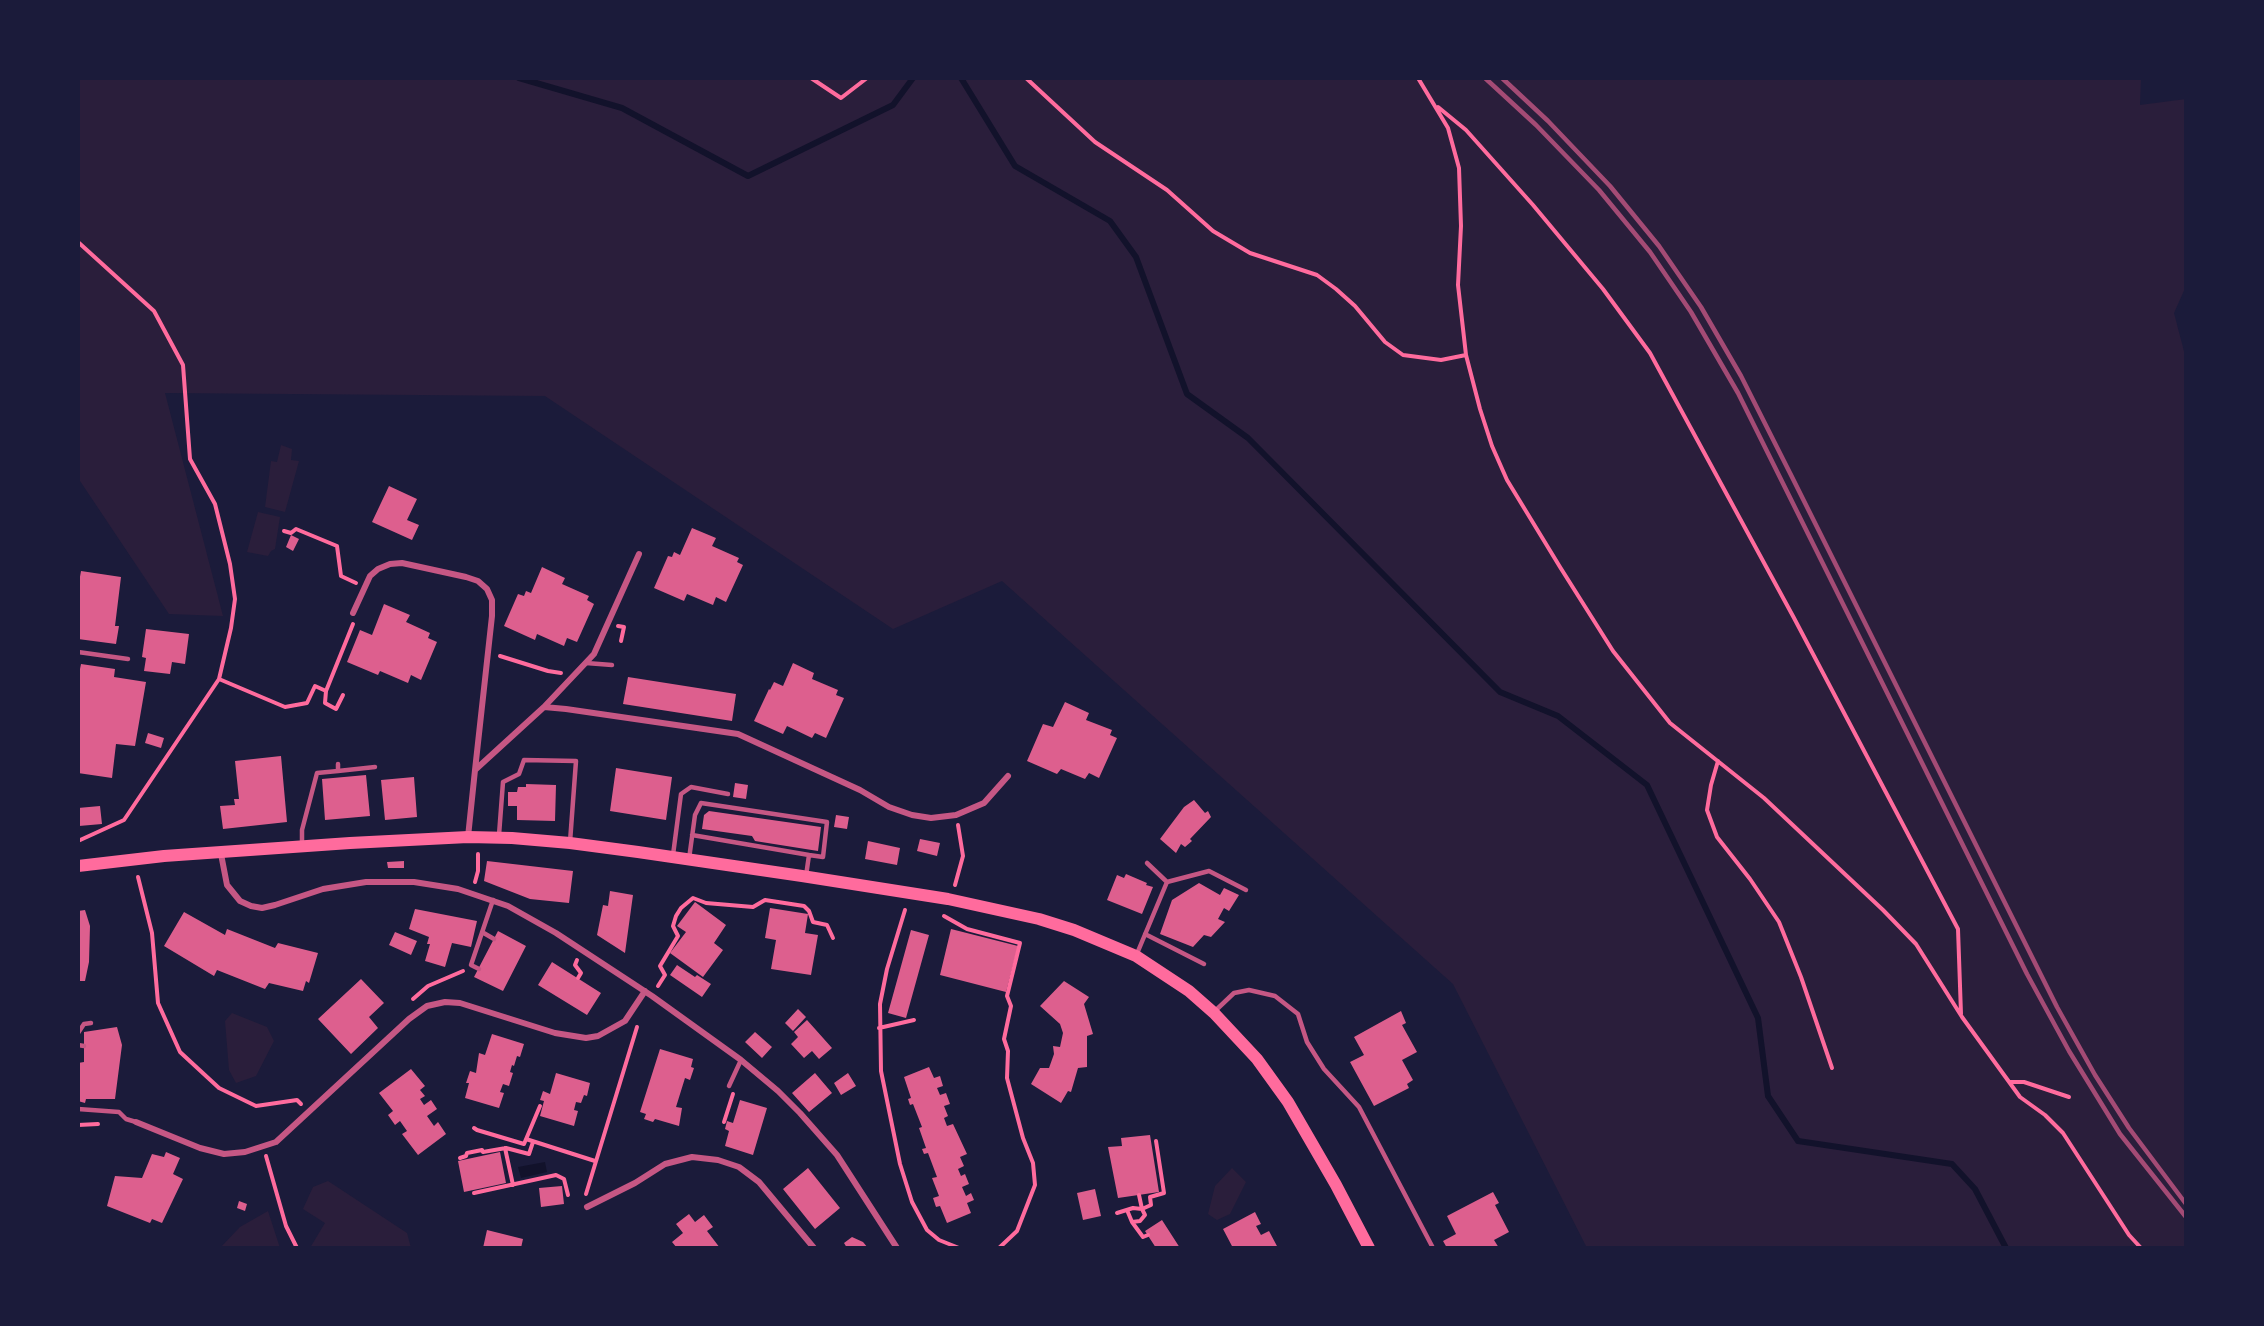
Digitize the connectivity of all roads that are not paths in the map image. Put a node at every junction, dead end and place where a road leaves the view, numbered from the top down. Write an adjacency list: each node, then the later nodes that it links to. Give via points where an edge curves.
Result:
1 (639, 554): 5 (street, via 594,654)
2 (353, 613): 10 (street, via 370,576 390,564 466,577 487,589 492,616)
3 (78, 652): 4 (lane)
4 (128, 658)
5 (586, 663): 6 (lane); 7 (street)
6 (612, 665)
7 (544, 707): 10 (street); 12 (street, via 738,734 889,807 931,818 956,815 984,803)
8 (338, 765): 11 (lane)
9 (375, 767): 11 (lane)
10 (475, 770): 15 (street)
11 (338, 771): 18 (lane, via 317,774 302,830)
12 (1008, 776)
13 (728, 794): 21 (lane, via 691,787 681,794)
14 (692, 835): 20 (lane); 20 (lane, via 701,803 827,822 822,857); 22 (lane)
15 (468, 837): 16 (main road); 18 (main road)
16 (499, 838): 17 (main road); 17 (lane, via 503,782 519,774 524,759 576,761)
17 (570, 843): 21 (main road)
18 (302, 846): 19 (main road)
19 (221, 854): 24 (main road); 28 (street, via 227,885 240,901 250,906 262,908 323,889 386,881 436,884)
20 (809, 855): 25 (lane)
21 (673, 857): 22 (main road)
22 (689, 859): 25 (main road)
23 (1148, 863): 26 (lane)
24 (78, 866)
25 (806, 877): 32 (main road, via 948,899 1039,919)
26 (1167, 882): 27 (lane, via 1209,871); 30 (lane)
27 (1246, 890)
28 (493, 900): 29 (lane); 35 (street, via 556,933)
29 (482, 933): 31 (lane); 34 (lane, via 471,965)
30 (1145, 934): 32 (lane); 33 (lane)
31 (494, 939)
32 (1136, 956): 36 (main road)
33 (1204, 964)
34 (479, 969)
35 (645, 991): 39 (street); 42 (street, via 625,1021 586,1038 555,1033 460,1003 427,1006 276,1142 245,1152 224,1154 200,1148)
36 (1214, 1013): 46 (main road, via 1257,1059 1288,1102); 47 (lane, via 1234,993 1249,990 1275,996 1298,1014 1307,1042 1324,1069 1359,1107)
37 (91, 1023): 38 (lane, via 84,1024)
38 (78, 1033)
39 (741, 1060): 40 (lane); 45 (street, via 800,1113 837,1155)
40 (729, 1086)
41 (78, 1109): 42 (lane, via 119,1112)
42 (136, 1122)
43 (587, 1207): 44 (street, via 665,1164 692,1157 718,1160 739,1167 759,1182)
44 (814, 1248)
45 (897, 1248)
46 (1369, 1248)
47 (1432, 1248)

